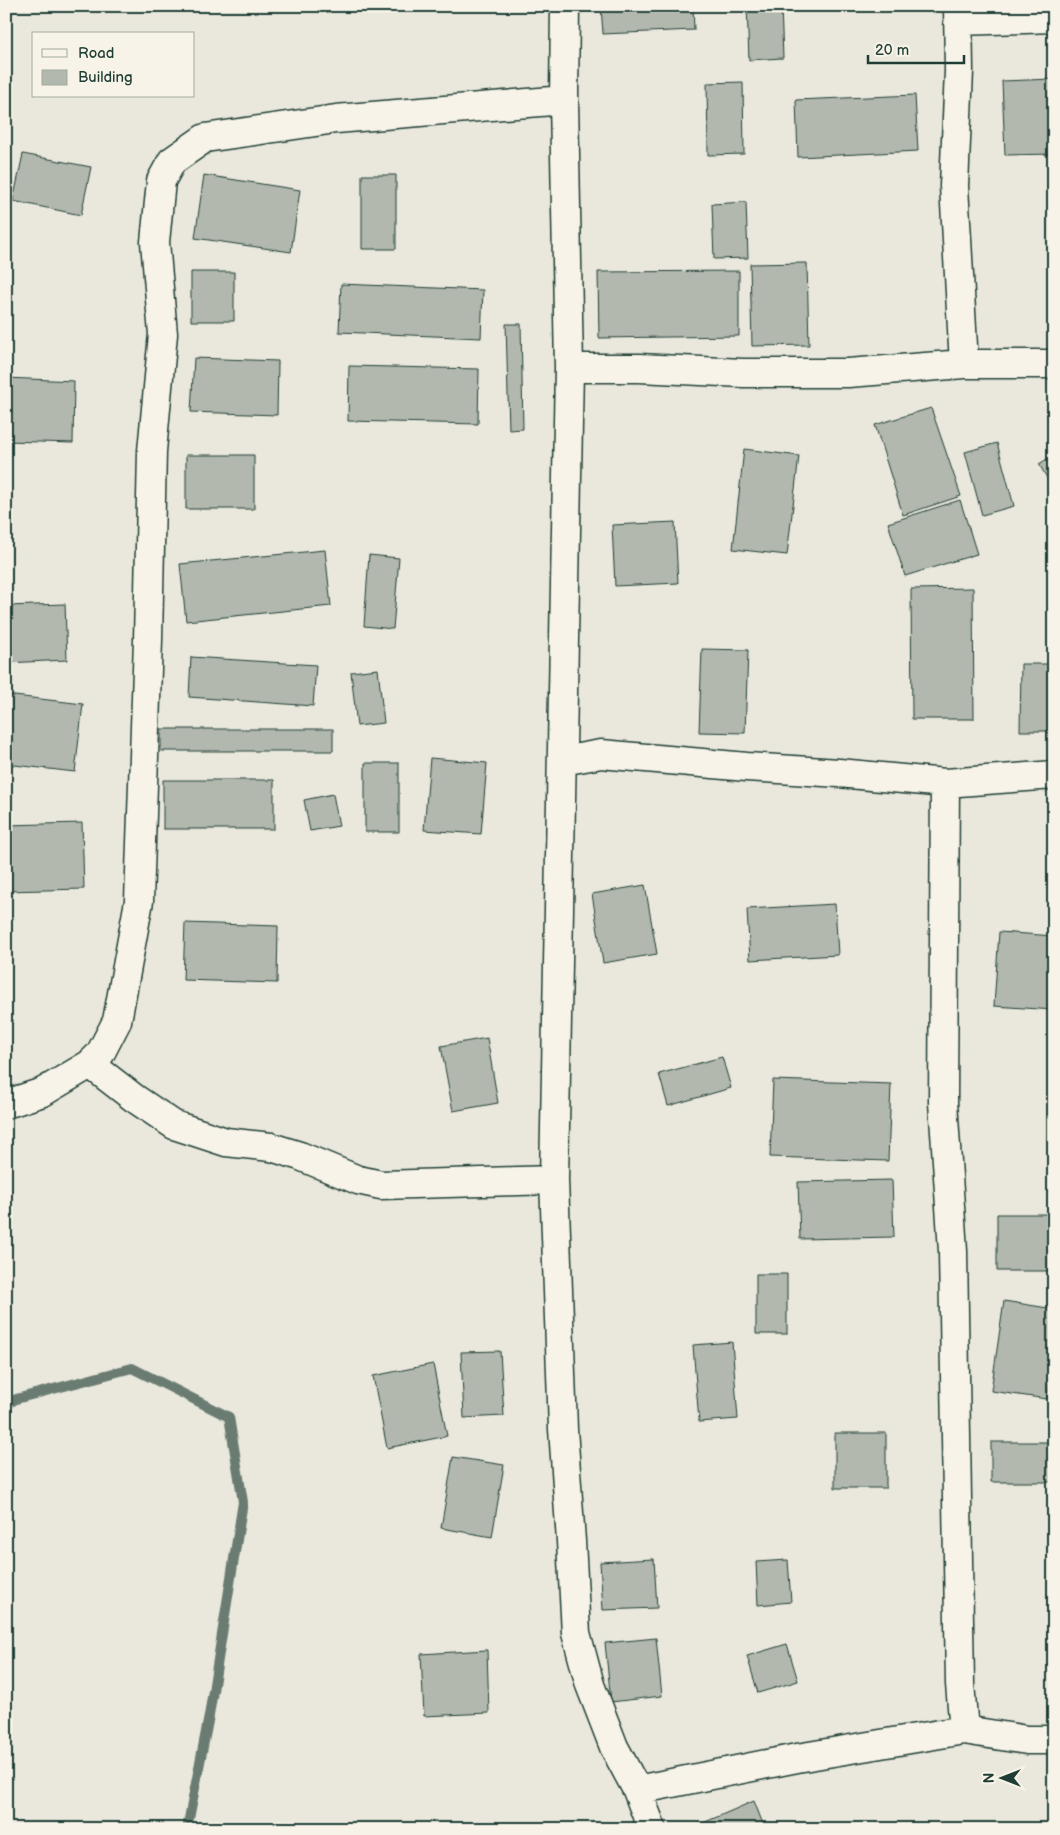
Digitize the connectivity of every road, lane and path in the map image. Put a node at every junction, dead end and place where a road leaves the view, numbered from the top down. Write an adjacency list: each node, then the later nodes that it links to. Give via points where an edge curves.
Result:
1 (565, 6): 4 (street)
2 (958, 14): 3 (street); 5 (street, via 954,186)
3 (1054, 18)
4 (564, 100): 7 (street); 11 (street, via 336,120 205,138 172,162 161,181 155,242 163,334 152,451 139,901 117,1020 100,1054)
5 (964, 364): 6 (street); 7 (street, via 838,373)
6 (1054, 364)
7 (569, 368): 8 (street)
8 (562, 761): 10 (street, via 601,754); 13 (street)
9 (1054, 775): 10 (street)
10 (945, 783): 14 (street, via 942,1102 953,1251 960,1684)
11 (90, 1064): 12 (street, via 43,1092); 13 (street, via 174,1125 226,1142 271,1147 381,1186)
12 (6, 1104)
13 (554, 1180): 16 (street, via 563,1429 576,1633 590,1685 614,1747)
14 (964, 1730): 15 (street, via 1027,1740); 16 (street, via 797,1758)
15 (1054, 1740)
16 (637, 1790): 17 (street)
17 (652, 1829)

